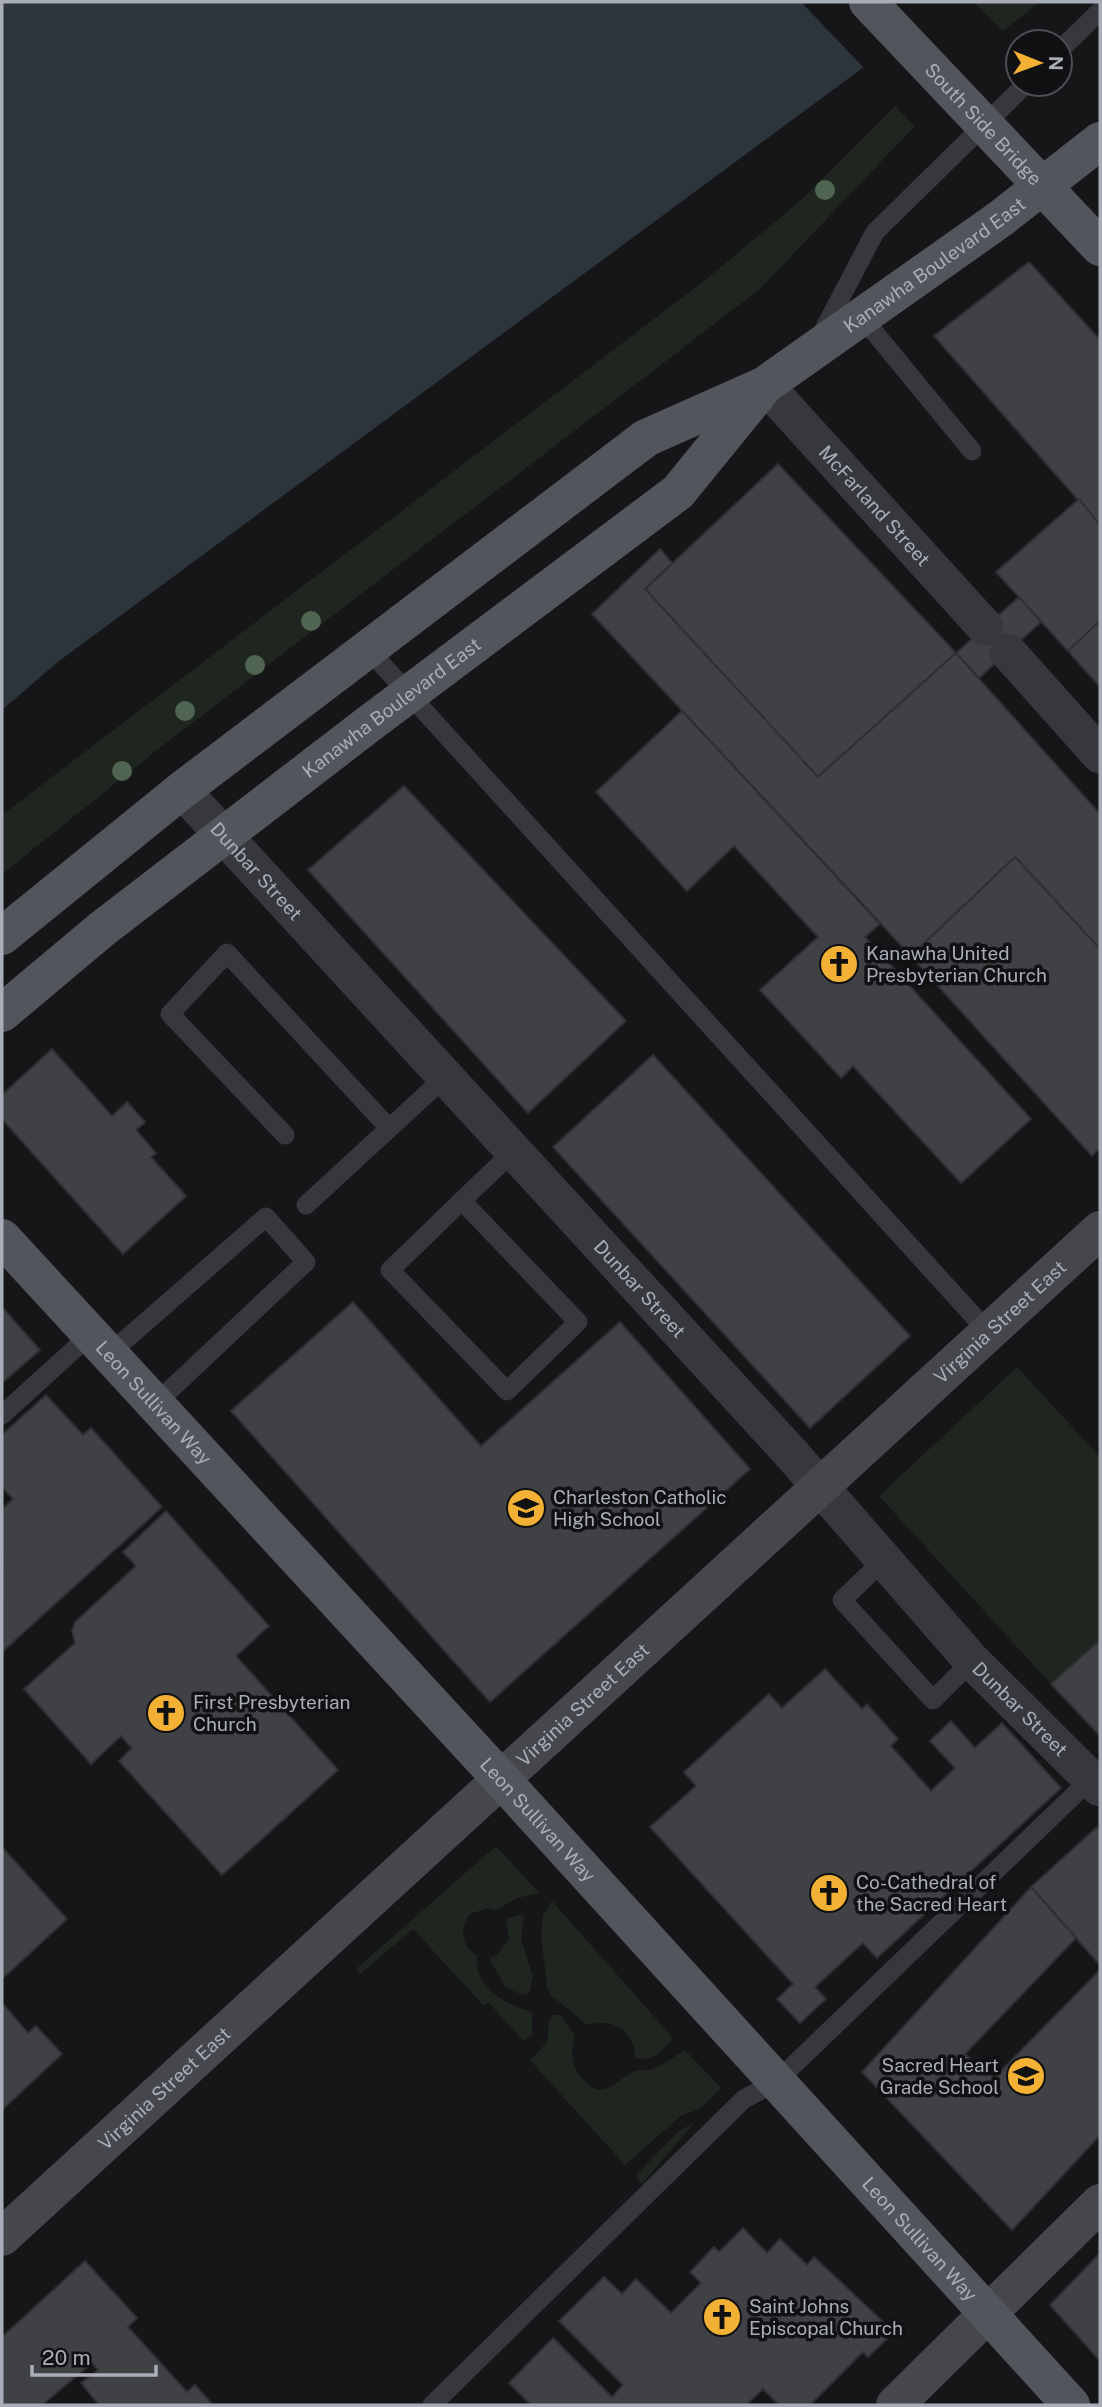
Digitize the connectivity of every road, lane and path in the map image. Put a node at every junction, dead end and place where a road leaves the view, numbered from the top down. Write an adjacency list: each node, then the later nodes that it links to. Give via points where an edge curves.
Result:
1 (869, 2): 6 (main road, South Side Bridge, bridge)
2 (1100, 11): 3 (lane)
3 (1074, 36)
4 (1012, 98): 8 (lane, via 874,232)
5 (1100, 141): 7 (main road, Kanawha Boulevard East, via 1000,219)
6 (1100, 247)
7 (861, 316): 8 (main road, Kanawha Boulevard East); 10 (lane)
8 (813, 351): 9 (main road, Kanawha Boulevard East)
9 (765, 385): 11 (main road, Kanawha Boulevard East, via 646,438); 12 (main road, Kanawha Boulevard East, via 678,492); 13 (street, McFarland Street)
10 (972, 451)
11 (368, 649): 12 (lane); 14 (main road, Kanawha Boulevard East)
12 (409, 694): 15 (main road, Kanawha Boulevard East); 26 (lane)
13 (1100, 755)
14 (182, 790): 15 (street, Dunbar Street); 16 (main road, Kanawha Boulevard East)
15 (223, 838): 17 (main road, Kanawha Boulevard East, via 102,929); 18 (street, Dunbar Street)
16 (2, 936)
17 (2, 1013)
18 (444, 1078): 19 (lane); 21 (street, Dunbar Street)
19 (389, 1128): 20 (lane, via 227,953 170,1014); 23 (lane)
20 (285, 1135)
21 (513, 1152): 22 (lane); 30 (street, Dunbar Street)
22 (461, 1201): 22 (lane, via 390,1270 507,1391 578,1322)
23 (306, 1205)
24 (1100, 1230): 26 (main road, Virginia Street East)
25 (2, 1238): 27 (main road, Leon Sullivan Way)
26 (989, 1333): 30 (main road, Virginia Street East)
27 (100, 1344): 28 (main road, Leon Sullivan Way); 28 (lane, via 266,1217 306,1262); 29 (lane)
28 (155, 1404): 34 (main road, Leon Sullivan Way)
29 (2, 1416)
30 (822, 1489): 31 (street, Dunbar Street); 34 (main road, Virginia Street East)
31 (884, 1560): 32 (street, Dunbar Street); 32 (lane, via 842,1600 933,1700)
32 (972, 1661): 33 (street, Dunbar Street)
33 (1097, 1778): 35 (lane)
34 (501, 1779): 35 (main road, Leon Sullivan Way); 37 (main road, Virginia Street East)
35 (776, 2082): 38 (main road, Leon Sullivan Way); 39 (lane, via 744,2099)
36 (1100, 2203): 38 (main road)
37 (2, 2237)
38 (986, 2314): 40 (main road); 41 (main road, Leon Sullivan Way)
39 (432, 2405)
40 (895, 2405)
41 (1071, 2405)

